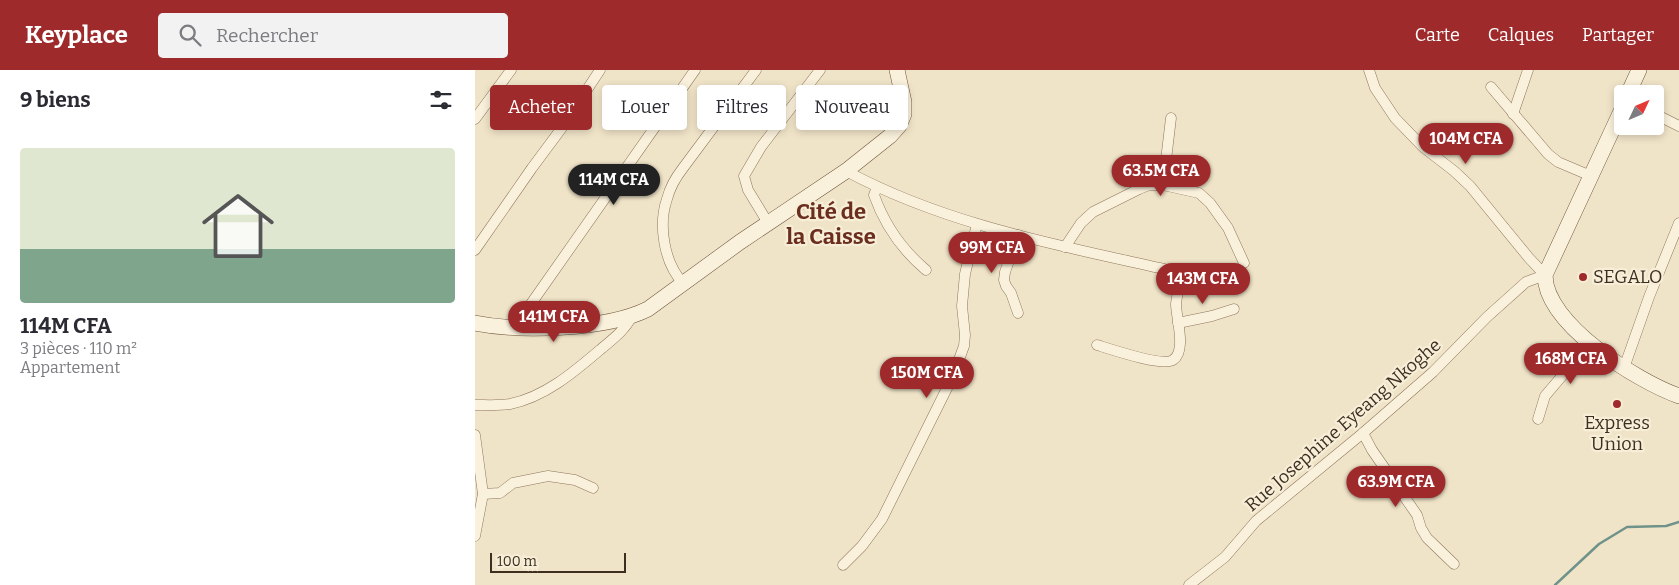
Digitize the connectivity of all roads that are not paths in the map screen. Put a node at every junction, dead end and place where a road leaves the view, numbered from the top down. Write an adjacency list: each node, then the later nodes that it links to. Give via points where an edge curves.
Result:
1 (511, 70): 15 (street)
2 (600, 70): 26 (street, via 561,129)
3 (695, 70): 38 (street)
4 (756, 70): 32 (street, via 683,168 666,200 667,259)
5 (820, 70): 22 (street, via 761,147 744,176 748,190)
6 (897, 70): 18 (street, via 904,102 899,126)
7 (1369, 70): 31 (street, via 1375,88 1395,118 1423,147 1470,186)
8 (1528, 70): 12 (street)
9 (1639, 70): 10 (street)
10 (1633, 85)
11 (1491, 87): 12 (street)
12 (1513, 114): 19 (street, via 1558,162)
13 (1171, 118): 20 (street)
14 (1664, 118): 17 (street)
15 (475, 119)
16 (1614, 126): 19 (street)
17 (1679, 126)
18 (846, 171): 21 (street); 22 (street)
19 (1591, 176): 31 (street)
20 (1163, 185): 27 (street, via 1149,185 1093,212); 29 (street, via 1199,193 1210,203 1228,228)
21 (877, 187): 24 (street); 30 (street, via 874,196 886,224 911,257)
22 (768, 223): 32 (street)
23 (1679, 223): 41 (street)
24 (977, 224): 25 (street); 51 (street, via 965,274 961,358 882,519)
25 (1019, 235): 27 (street); 34 (street, via 1004,280)
26 (479, 237): 28 (street)
27 (1065, 246): 37 (street, via 1182,273 1177,299)
28 (475, 250)
29 (1244, 263)
30 (927, 270)
31 (1545, 275): 39 (street, via 1545,284 1558,308); 45 (street, Rue Josephine Eyeang Nkoghe, via 1526,282 1433,372)
32 (683, 283): 35 (street, via 662,300)
33 (1233, 309): 37 (street)
34 (1018, 313)
35 (633, 316): 38 (street, via 564,327); 43 (street, via 627,326 577,369 547,389 509,404)
36 (475, 323): 38 (street)
37 (1178, 323): 40 (street, via 1179,346 1175,359 1170,362 1134,357)
38 (514, 328)
39 (1590, 343): 41 (street); 44 (street, via 1545,396)
40 (1097, 345)
41 (1623, 368): 42 (street)
42 (1679, 396)
43 (475, 405)
44 (1538, 419)
45 (1363, 433): 50 (street, via 1417,515 1427,538); 52 (street, Rue Josephine Eyeang Nkoghe, via 1255,521 1225,557)
46 (475, 435): 48 (street)
47 (593, 488): 48 (street, via 575,480 548,476 513,483 500,493)
48 (483, 494): 49 (street)
49 (475, 536)
50 (1454, 564)
51 (843, 565)
52 (1189, 585)

